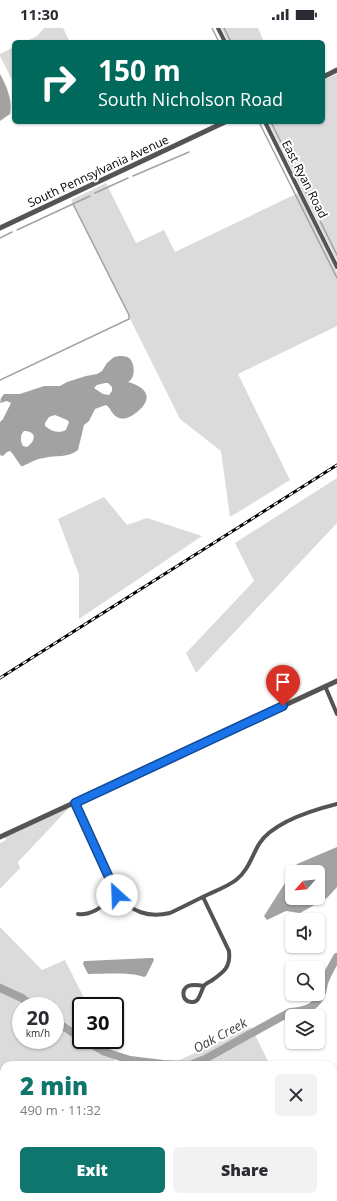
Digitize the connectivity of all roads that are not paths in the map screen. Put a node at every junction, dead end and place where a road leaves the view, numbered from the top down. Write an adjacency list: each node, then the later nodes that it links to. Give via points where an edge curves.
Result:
1 (218, 28): 2 (street)
2 (224, 40)
3 (337, 70): 4 (street)
4 (325, 76)
5 (221, 124): 7 (street, South Pennsylvania Avenue)
6 (266, 124): 8 (street, East Ryan Road)
7 (0, 228)
8 (337, 266)
9 (337, 681): 10 (street)
10 (325, 686): 11 (street); 12 (street)
11 (337, 714)
12 (75, 803): 14 (street); 15 (street)
13 (337, 804): 16 (street, via 312,811 270,832 237,879)
14 (0, 837)
15 (117, 895): 16 (street, via 142,913 160,915 170,913); 17 (street, via 94,911)
16 (203, 897): 18 (street, via 230,958 225,970)
17 (78, 914)
18 (204, 986): 18 (street, via 200,997 193,1002 189,1002 183,996 189,986)

